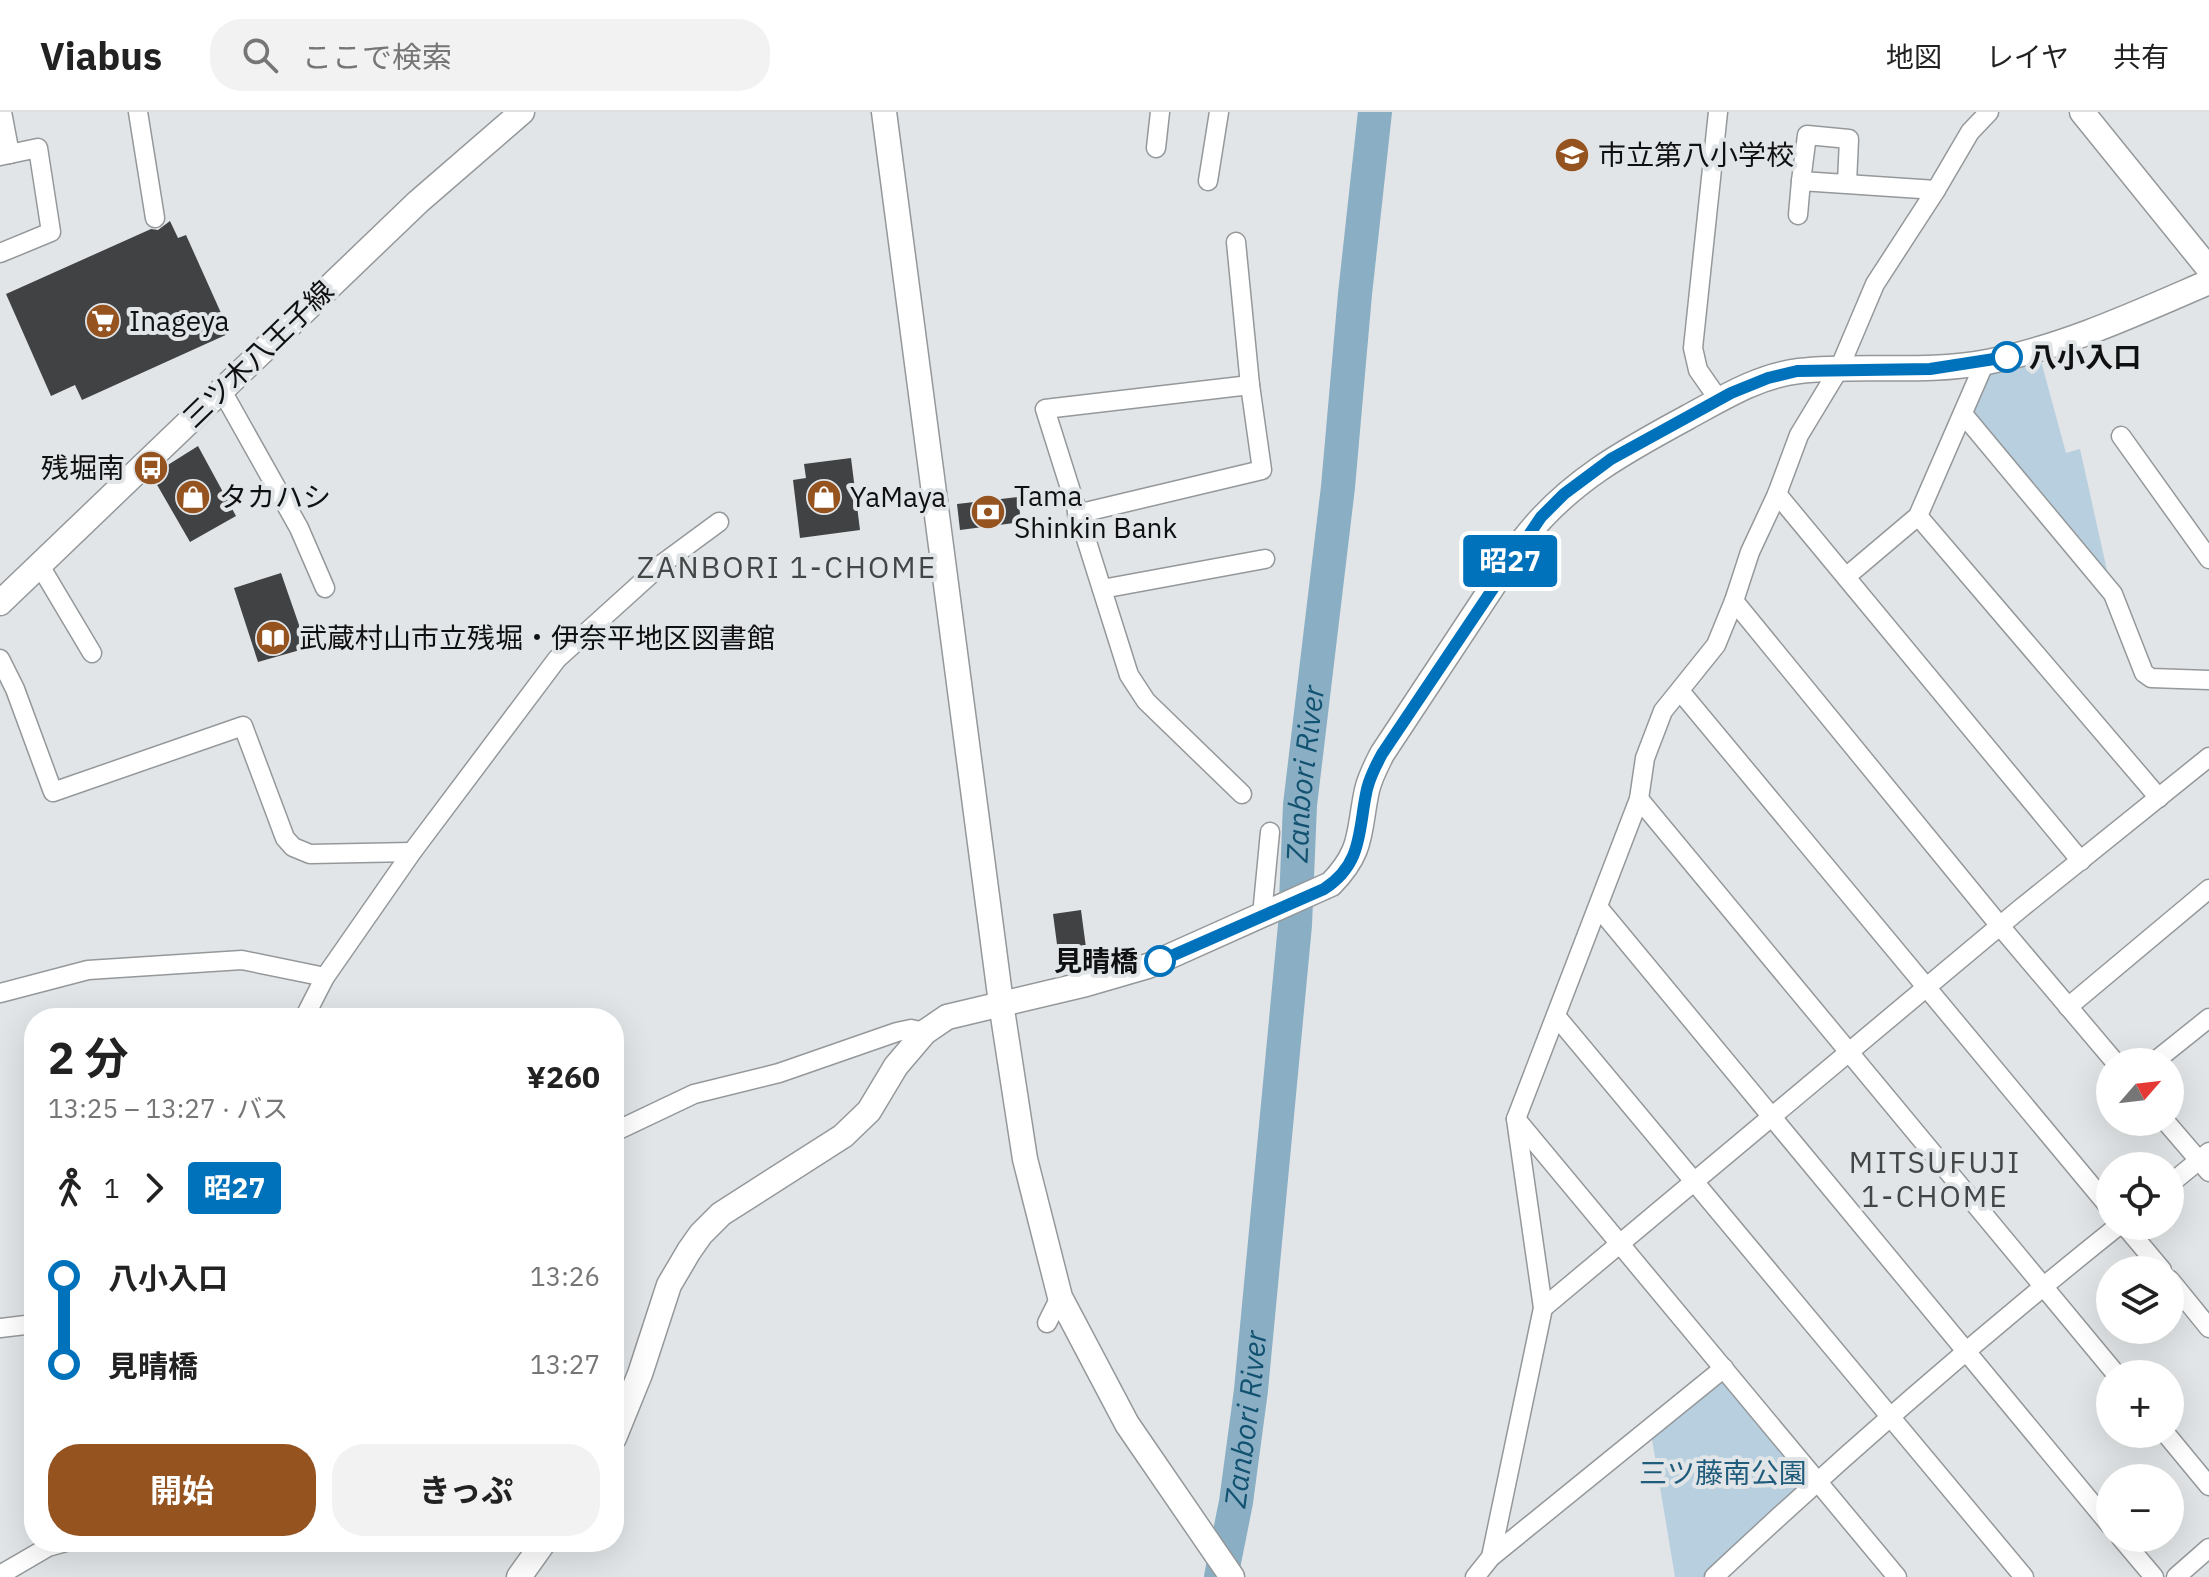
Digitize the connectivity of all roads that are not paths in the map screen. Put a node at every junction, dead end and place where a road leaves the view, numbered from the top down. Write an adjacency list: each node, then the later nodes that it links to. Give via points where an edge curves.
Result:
1 (2, 112): 11 (street)
2 (138, 112): 17 (street)
3 (522, 112): 25 (street, 三ツ木八王子線, via 418,202)
4 (884, 112): 59 (street)
5 (1160, 112): 10 (street)
6 (1219, 112): 12 (street)
7 (1718, 112): 26 (street, via 1693,348 1698,370)
8 (1989, 112): 15 (street, via 1970,132)
9 (2082, 112): 20 (street)
10 (1156, 148)
11 (5, 155): 19 (street, via 38,148 51,232)
12 (1208, 181)
13 (1801, 181): 14 (street); 14 (street, via 1807,135 1849,139); 16 (street)
14 (1847, 183): 15 (street)
15 (1936, 190): 23 (street, via 1875,284)
16 (1798, 215)
17 (155, 218)
18 (1236, 242): 24 (street)
19 (0, 253)
20 (2209, 269)
21 (2209, 282): 22 (street, via 2075,337)
22 (1985, 362): 23 (street, via 1930,369); 27 (street)
23 (1839, 369): 26 (street, via 1768,378); 29 (street, via 1799,435)
24 (1250, 385): 30 (street, via 1262,470); 30 (street, via 1045,409)
25 (221, 389): 35 (street, 三ツ木八王子線); 37 (street, via 299,528)
26 (1719, 400): 54 (street, via 1611,459 1541,517 1382,754 1367,789 1359,842 1347,867 1324,889)
27 (1963, 414): 31 (street); 43 (street, via 2113,594 2144,673 2151,678)
28 (2121, 436): 34 (street)
29 (1777, 494): 36 (street); 39 (street)
30 (1077, 514): 38 (street)
31 (1918, 516): 36 (street); 47 (street)
32 (719, 522): 50 (street, via 662,564 557,659)
33 (1265, 559): 38 (street)
34 (2209, 559)
35 (39, 564): 40 (street, 三ツ木八王子線); 41 (street)
36 (1847, 576): 51 (street)
37 (325, 588)
38 (1102, 589): 46 (street, via 1136,687)
39 (1734, 601): 44 (street, via 1716,645); 55 (street)
40 (0, 603)
41 (92, 653)
42 (0, 659): 50 (street, via 53,792 243,726 293,847 310,854)
43 (2209, 680)
44 (1680, 691): 48 (street, via 1658,723 1645,758); 57 (street)
45 (2209, 757): 47 (street)
46 (1242, 794)
47 (2159, 798): 51 (street)
48 (1639, 799): 53 (street); 67 (street)
49 (1270, 832): 54 (street)
50 (412, 852): 56 (street)
51 (2081, 861): 55 (street)
52 (2209, 889): 60 (street)
53 (1598, 907): 62 (street); 68 (street)
54 (1264, 914): 59 (street, via 1148,966)
55 (2000, 926): 57 (street); 60 (street)
56 (325, 977): 58 (street, via 242,960 88,970); 61 (street)
57 (1926, 988): 67 (street); 75 (street)
58 (0, 993)
59 (1001, 1003): 64 (street, via 947,1017); 81 (street, via 1025,1159)
60 (2068, 1007): 65 (street)
61 (309, 1008)
62 (1556, 1016): 69 (street); 74 (street)
63 (2209, 1018): 66 (street)
64 (925, 1032): 70 (street, via 897,1032 779,1073 694,1094); 91 (street, via 869,1111 843,1136 721,1214 701,1234 669,1285)
65 (2103, 1048)
66 (2172, 1048)
67 (1849, 1052): 68 (street); 80 (street)
68 (1771, 1117): 74 (street); 88 (street)
69 (1516, 1119): 78 (street); 83 (street)
70 (624, 1127)
71 (2180, 1136): 72 (street)
72 (2206, 1162): 73 (street)
73 (2184, 1175)
74 (1695, 1181): 78 (street); 92 (street)
75 (2096, 1191)
76 (2100, 1240): 80 (street)
77 (2137, 1240): 79 (street)
78 (1620, 1243): 83 (street); 90 (street)
79 (2150, 1256)
80 (2043, 1286): 88 (street); 89 (street)
81 (1060, 1297): 84 (street); 104 (street, via 1127,1424)
82 (2184, 1297): 87 (street)
83 (1543, 1308): 101 (street)
84 (1047, 1323)
85 (24, 1325): 86 (street)
86 (0, 1328)
87 (2209, 1328)
88 (1965, 1353): 92 (street); 96 (street)
89 (2104, 1360)
90 (1724, 1368): 94 (street); 101 (street)
91 (624, 1413)
92 (1891, 1417): 94 (street); 108 (street)
93 (2178, 1448): 95 (street)
94 (1816, 1481): 106 (street); 107 (street)
95 (2209, 1486)
96 (2096, 1508)
97 (2209, 1548): 110 (street)
98 (39, 1552): 102 (street)
99 (537, 1552): 103 (street)
100 (2133, 1552): 109 (street)
101 (1491, 1557): 105 (street)
102 (0, 1575)
103 (519, 1577)
104 (1232, 1577)
105 (1475, 1577)
106 (1714, 1577)
107 (1897, 1577)
108 (2024, 1577)
109 (2154, 1577)
110 (2176, 1577)

